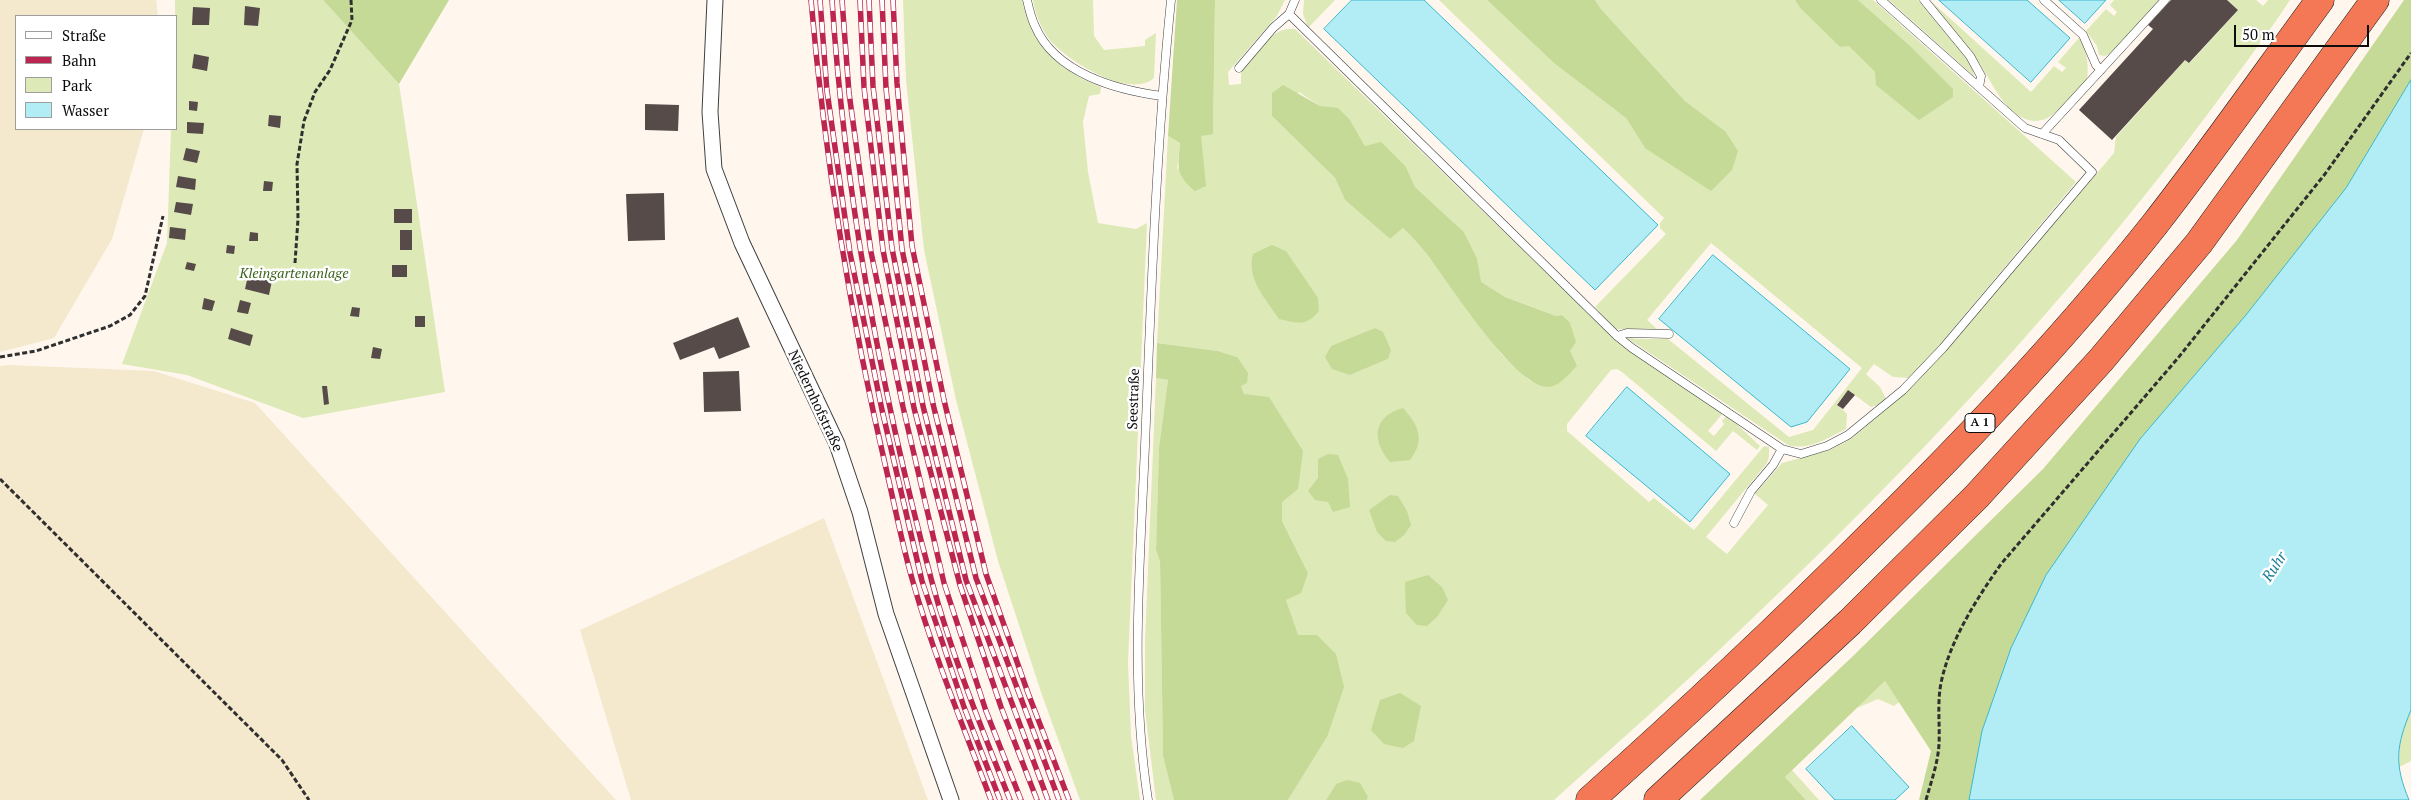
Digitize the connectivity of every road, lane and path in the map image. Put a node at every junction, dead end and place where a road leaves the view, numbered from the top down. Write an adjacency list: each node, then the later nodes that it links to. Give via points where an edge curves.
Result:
1 (351, 0): 20 (path, via 352,20 304,121 297,164)
2 (715, 0): 28 (street, Niedernhofstraße, via 710,112 714,169 742,244 837,444 860,512 886,614)
3 (1027, 0): 17 (lane, via 1035,27 1044,42 1067,63 1090,78 1122,90)
4 (1171, 0): 17 (lane, Seestraße)
5 (1295, 0): 12 (lane)
6 (1881, 0): 16 (lane)
7 (1924, 0): 16 (lane, via 1970,56 1980,76)
8 (2044, 0): 15 (lane, via 2083,35)
9 (2165, 0): 15 (lane)
10 (2320, 0): 30 (highway, A 1, via 2154,224 2049,349 1938,469 1826,580 1672,727)
11 (2375, 0): 31 (highway, via 2199,243 2101,360 1977,496 1864,608)
12 (1289, 14): 14 (lane); 22 (lane)
13 (2411, 53): 32 (path, via 2326,174 2178,358 2001,564 1984,589 1950,652 1938,708 1936,768)
14 (1239, 68)
15 (2101, 70): 18 (lane)
16 (1979, 87): 18 (lane, via 2024,128)
17 (1162, 96): 29 (lane, Seestraße, via 1152,264 1137,686 1141,757)
18 (2042, 134): 24 (lane, via 2059,140 2092,172 1943,348 1903,390 1848,435 1827,446 1801,454)
19 (163, 216): 23 (path, via 145,296 130,315 110,326 36,351)
20 (295, 263)
21 (1669, 334): 22 (lane, via 1627,333)
22 (1617, 336): 24 (lane)
23 (0, 357)
24 (1782, 449): 26 (lane, via 1751,491)
25 (0, 478): 27 (path, via 282,760)
26 (1734, 523)
27 (309, 800)
28 (951, 800)
29 (1148, 800)
30 (1590, 800)
31 (1658, 800)
32 (1926, 800)

